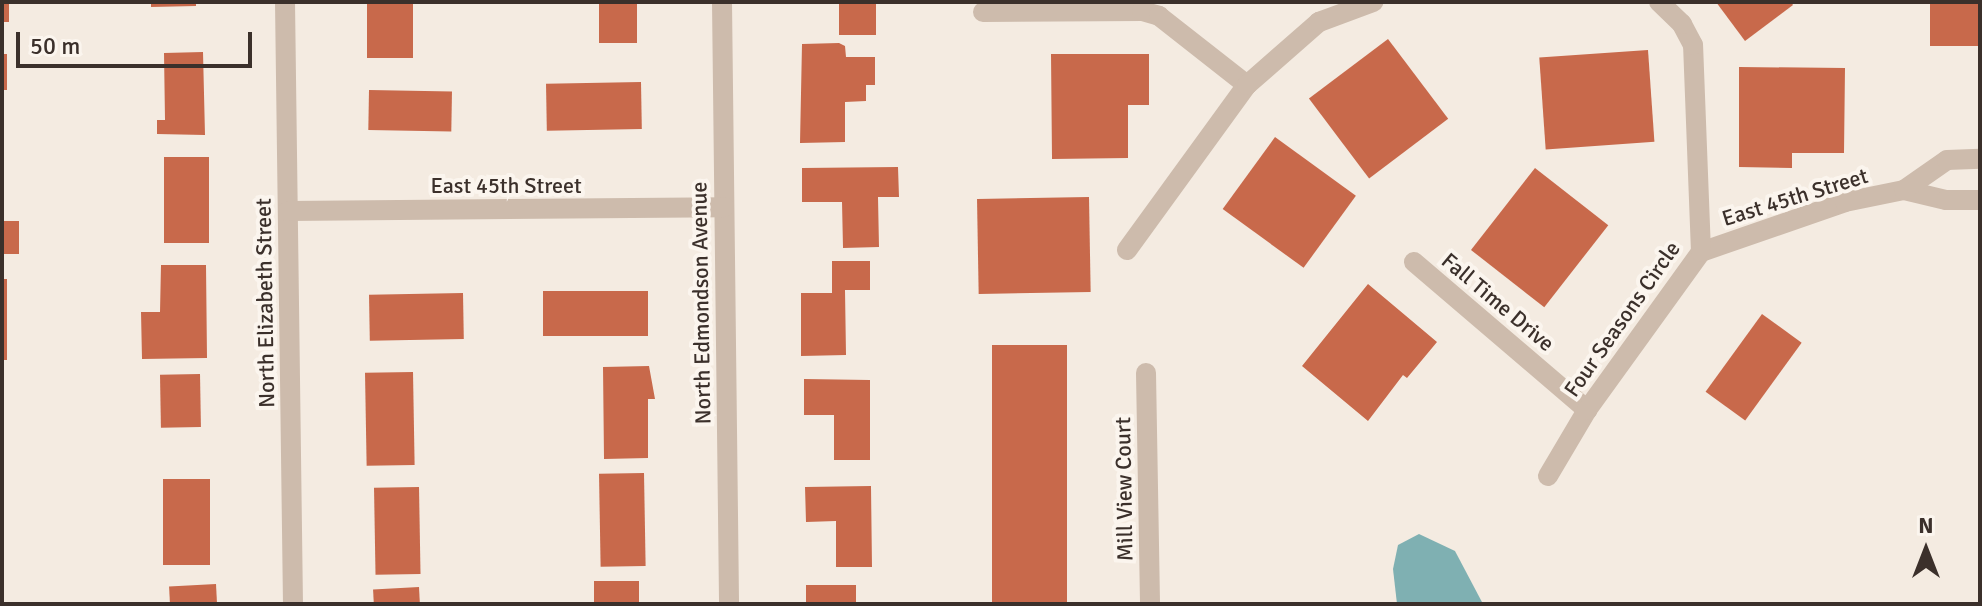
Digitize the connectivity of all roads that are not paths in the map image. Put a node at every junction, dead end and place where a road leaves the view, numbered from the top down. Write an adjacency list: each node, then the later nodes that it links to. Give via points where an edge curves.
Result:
1 (285, 2): 11 (street, North Elizabeth Street)
2 (722, 2): 10 (street, North Edmondson Avenue)
3 (1373, 2): 6 (street, via 1319,22)
4 (1659, 2): 13 (street, Four Seasons Circle, via 1682,24 1693,45)
5 (983, 12): 6 (street, via 1142,11 1159,16)
6 (1247, 85): 12 (street)
7 (1980, 159): 8 (street, East 45th Street, via 1947,160)
8 (1904, 190): 9 (street, East 45th Street, via 1946,200); 13 (street, East 45th Street, via 1845,202)
9 (1980, 200)
10 (724, 207): 11 (street, East 45th Street); 19 (street, North Edmondson Avenue)
11 (288, 211): 18 (street, North Elizabeth Street)
12 (1127, 250)
13 (1701, 252): 16 (street, Four Seasons Circle)
14 (1414, 262): 16 (street, Fall Time Drive)
15 (1146, 373): 20 (street, Mill View Court)
16 (1587, 410): 17 (street, Four Seasons Circle)
17 (1548, 476)
18 (293, 604)
19 (729, 604)
20 (1150, 604)

